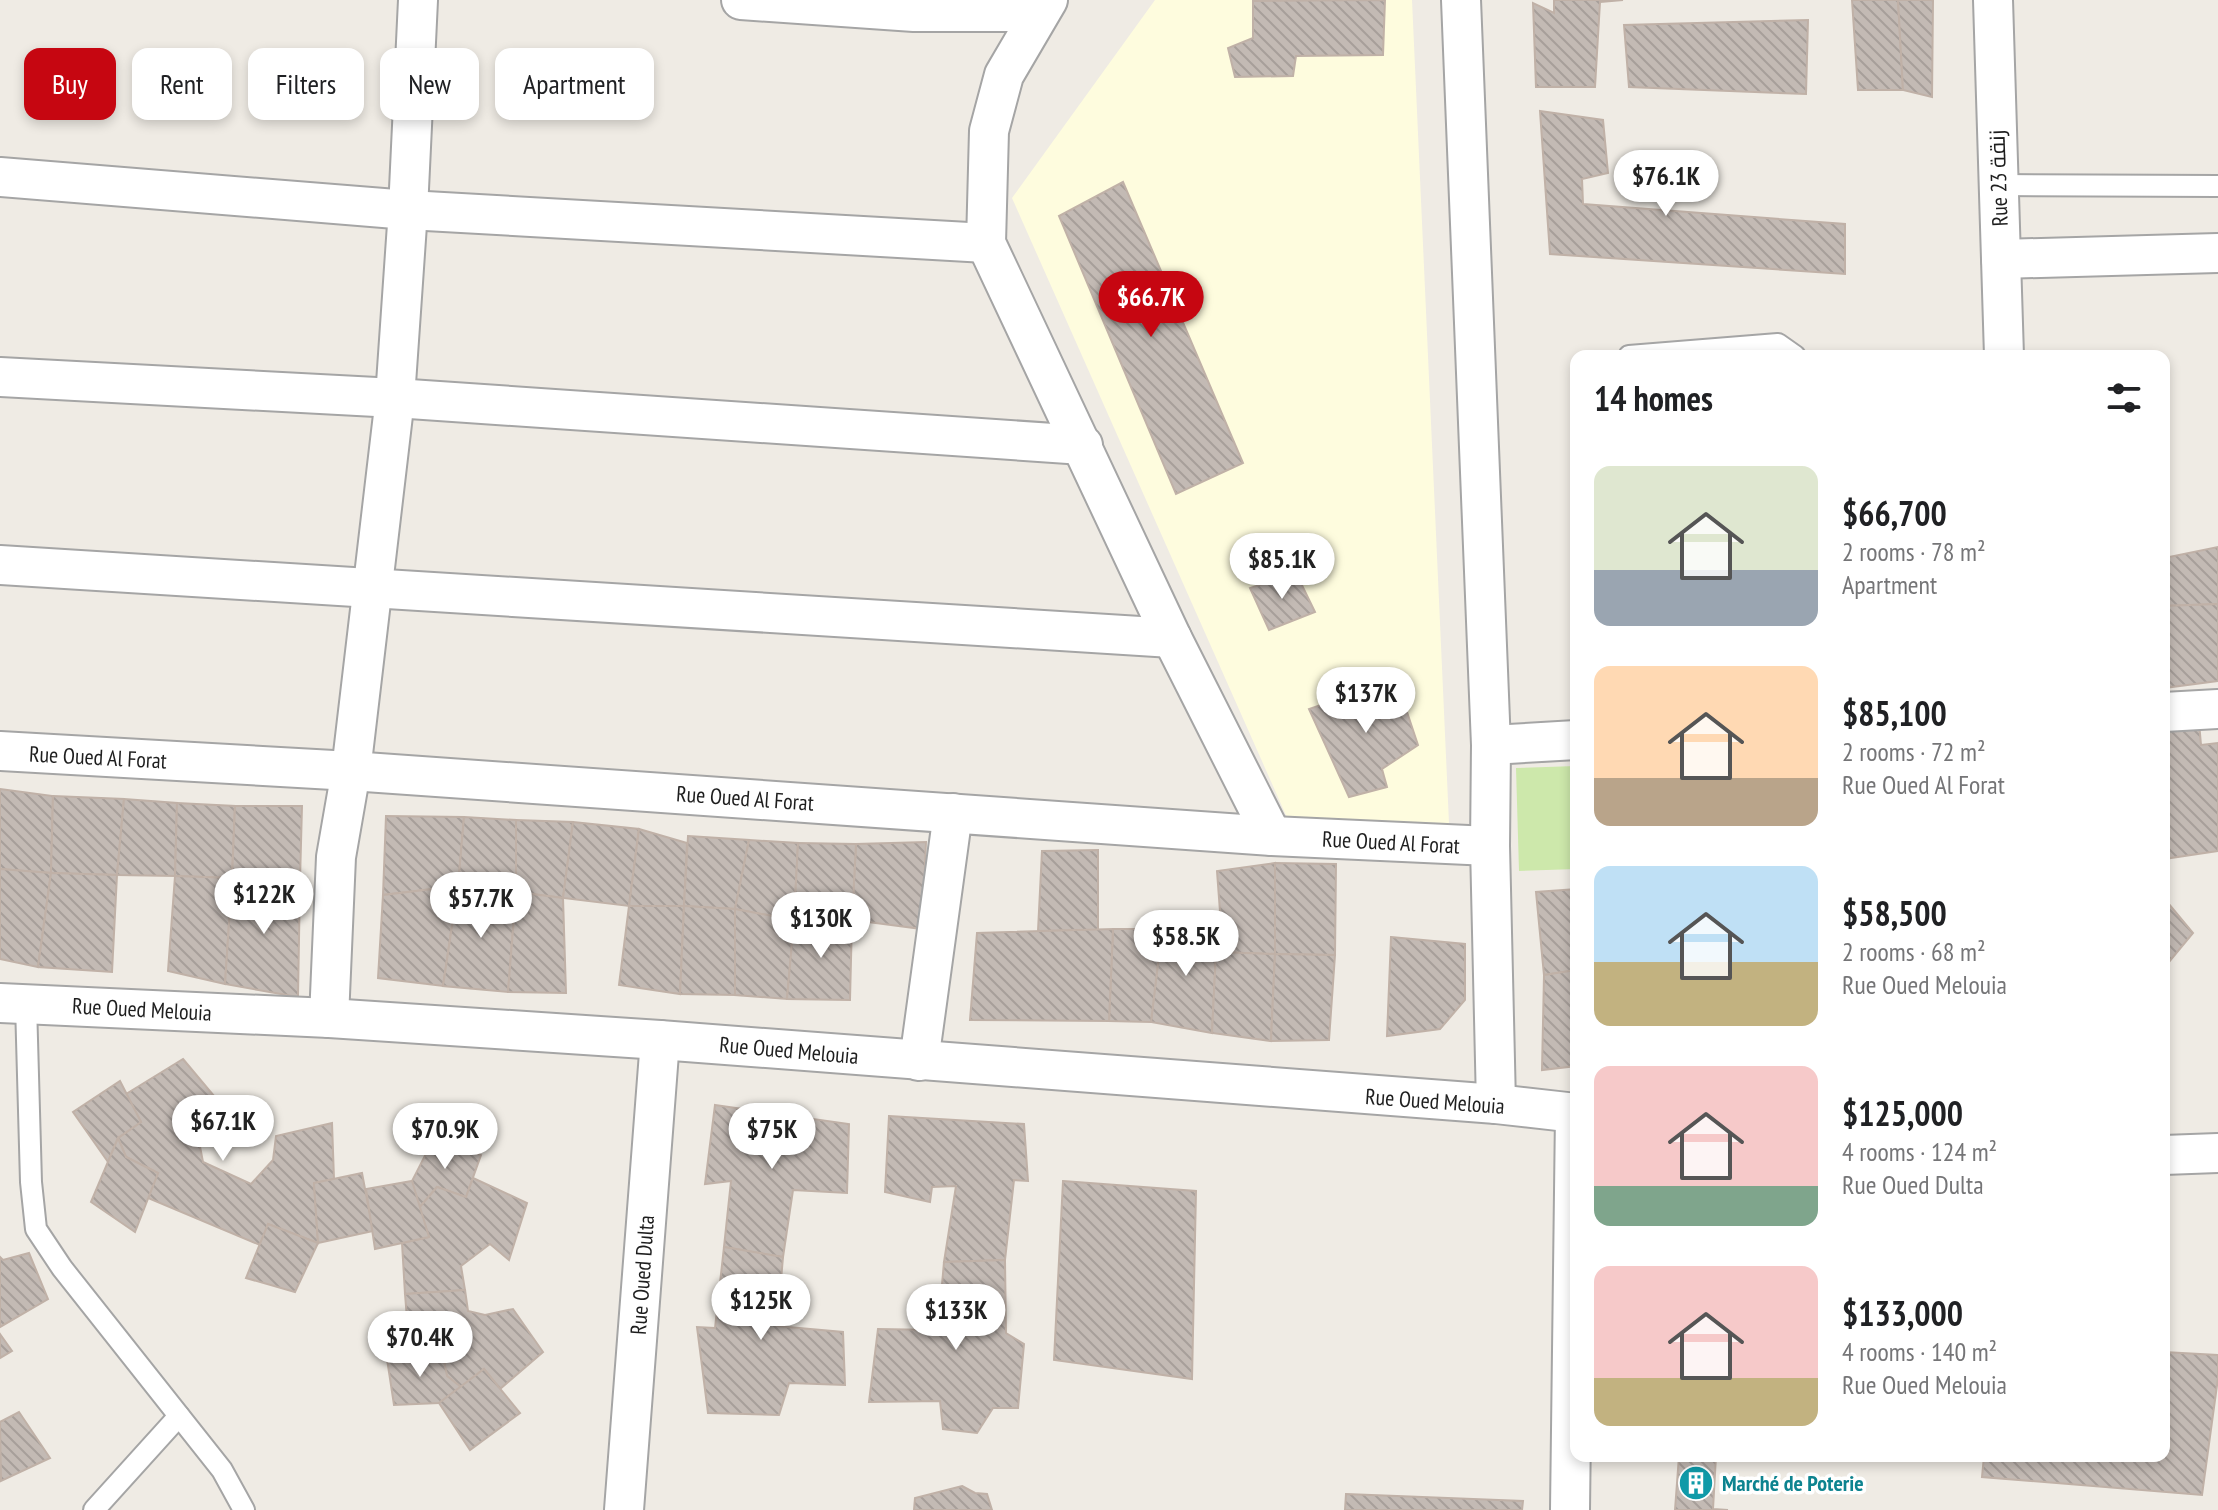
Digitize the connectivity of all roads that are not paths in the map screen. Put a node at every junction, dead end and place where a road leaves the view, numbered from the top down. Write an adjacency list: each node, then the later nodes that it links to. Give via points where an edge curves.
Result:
1 (418, 0): 9 (street)
2 (741, 0): 5 (street, via 914,12)
3 (1461, 0): 25 (street)
4 (1993, 0): 7 (street, Rue 23 زنقة)
5 (1044, 6): 10 (street, via 1004,75 989,131)
6 (0, 177): 9 (street)
7 (1998, 185): 8 (lane); 12 (street, Rue 23 زنقة)
8 (2218, 186)
9 (408, 210): 10 (street); 17 (street)
10 (986, 243): 18 (street)
11 (2218, 253): 12 (street)
12 (2001, 259): 15 (street, Rue 23 زنقة)
13 (1704, 350): 14 (lane, via 1778,344)
14 (1786, 350)
15 (2004, 350)
16 (0, 377): 17 (street)
17 (395, 398): 18 (street); 20 (street)
18 (1083, 445): 21 (street)
19 (0, 565): 20 (street)
20 (373, 589): 21 (street); 27 (street)
21 (1172, 638): 29 (street)
22 (2218, 709): 23 (street)
23 (2170, 712)
24 (1570, 740): 25 (street)
25 (1491, 745): 30 (street)
26 (0, 751): 27 (street, Rue Oued Al Forat)
27 (351, 771): 28 (street, Rue Oued Al Forat); 32 (street, via 336,857)
28 (953, 813): 29 (street, Rue Oued Al Forat); 34 (street)
29 (1272, 836): 30 (street, Rue Oued Al Forat)
30 (1490, 846): 35 (street)
31 (13, 1003): 32 (street, Rue Oued Melouia); 39 (lane, via 36,1229)
32 (329, 1018): 33 (street, Rue Oued Melouia)
33 (660, 1040): 34 (street, Rue Oued Melouia); 43 (street, Rue Oued Dulta)
34 (919, 1061): 35 (street, Rue Oued Melouia)
35 (1496, 1104): 36 (street, Rue Oued Melouia)
36 (1570, 1112)
37 (2218, 1153): 38 (street)
38 (2170, 1155)
39 (179, 1416): 41 (lane); 42 (lane, via 222,1470)
40 (1571, 1462): 44 (street)
41 (94, 1510)
42 (244, 1510)
43 (624, 1510)
44 (1570, 1510)

